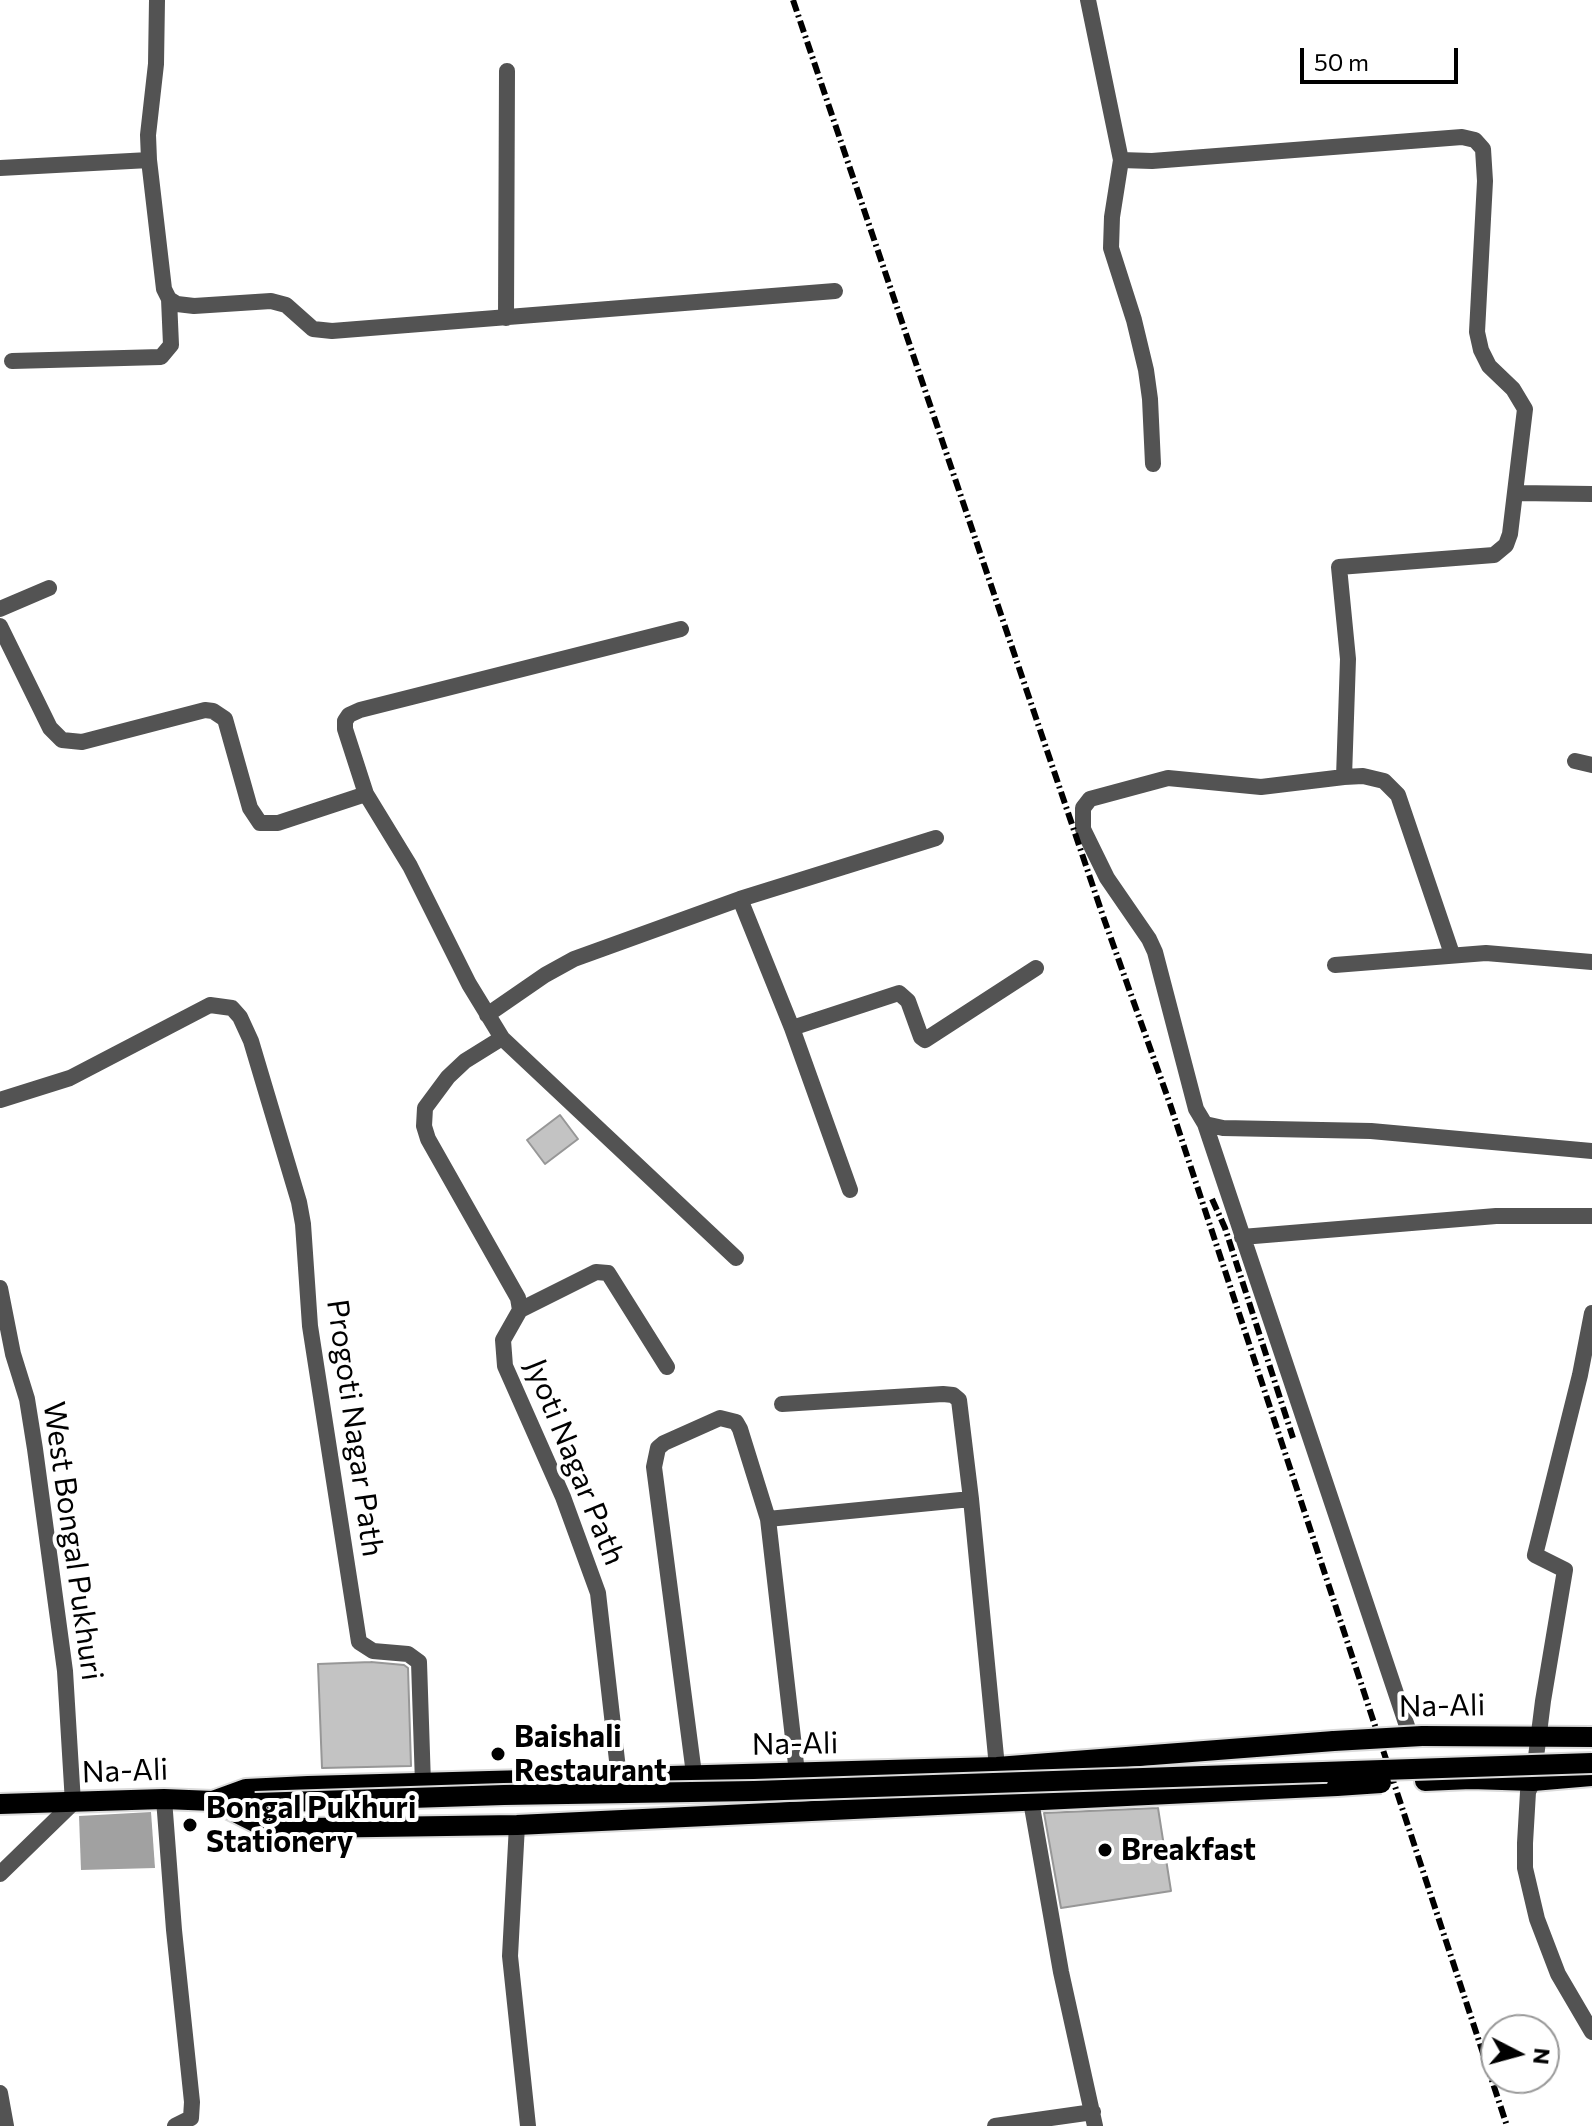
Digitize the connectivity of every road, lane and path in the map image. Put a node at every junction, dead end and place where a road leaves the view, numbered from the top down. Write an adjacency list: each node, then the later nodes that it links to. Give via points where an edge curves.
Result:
1 (157, 0): 4 (street)
2 (1088, 0): 5 (street)
3 (507, 71): 9 (street)
4 (149, 160): 6 (street); 8 (street)
5 (1121, 160): 11 (street, via 1111,248 1146,370); 12 (street, via 1475,140 1483,149 1485,181 1477,332 1489,366 1525,409)
6 (0, 168)
7 (835, 291): 9 (street)
8 (169, 299): 9 (street, via 186,306 279,302 321,332); 10 (street, via 171,345 161,357)
9 (506, 318)
10 (12, 361)
11 (1153, 464)
12 (1517, 493): 13 (street); 20 (street, via 1506,545 1494,555 1339,567 1348,659)
13 (1592, 494)
14 (49, 588): 15 (street)
15 (0, 609)
16 (0, 626): 21 (street, via 50,728 62,740 82,742 213,711 225,719 250,808 260,823 278,823)
17 (681, 629): 21 (street, via 349,715 345,729)
18 (1575, 761): 19 (street)
19 (1592, 765)
20 (1344, 777): 24 (street, via 1384,781 1398,795); 32 (street, via 1261,787 1168,778 1090,799 1083,808 1083,829 1107,878 1155,952 1196,1109)
21 (366, 794): 28 (street, via 422,886)
22 (936, 838): 23 (street)
23 (740, 899): 28 (street, via 574,959); 29 (street)
24 (1452, 954): 25 (street); 26 (street)
25 (1592, 962)
26 (1335, 965)
27 (1036, 968): 29 (street, via 930,1039 921,1037 908,1001 899,993)
28 (487, 1015): 30 (street)
29 (792, 1028): 34 (street)
30 (502, 1038): 37 (street); 39 (street, via 448,1077 425,1108 424,1126)
31 (0, 1100): 56 (street, Progoti Nagar Path, via 70,1078 210,1005 232,1008 240,1017 299,1202 310,1326 359,1642 373,1651 408,1654 419,1662)
32 (1205, 1124): 33 (street, via 1409,1134); 36 (street)
33 (1592, 1151)
34 (850, 1190)
35 (1592, 1216): 36 (street, via 1496,1216)
36 (1242, 1237): 46 (street)
37 (736, 1258)
38 (0, 1288): 41 (street, West Bongal Pukhuri)
39 (520, 1310): 42 (street, via 596,1272 608,1273); 54 (street, Jyoti Nagar Path, via 503,1340 505,1366 563,1497 598,1593)
40 (1591, 1321): 47 (street, via 1535,1555 1565,1570)
41 (6, 1355): 60 (street, West Bongal Pukhuri, via 27,1399 65,1671)
42 (667, 1367)
43 (782, 1404): 44 (street, via 953,1395 962,1410)
44 (971, 1499): 45 (street); 50 (street)
45 (768, 1519): 51 (street); 52 (street, via 736,1422 720,1418 658,1448 654,1467)
46 (1416, 1736): 47 (main road, Na-Ali); 50 (main road, Na-Ali, bridge)
47 (1538, 1736): 48 (main road, Na-Ali); 55 (street)
48 (1592, 1737)
49 (1592, 1763): 58 (main road, bridge, via 754,1791)
50 (997, 1767): 51 (main road, Na-Ali)
51 (797, 1773): 52 (main road, Na-Ali)
52 (694, 1774): 54 (main road, Na-Ali)
53 (1592, 1776): 55 (main road)
54 (619, 1778): 56 (main road, Na-Ali)
55 (1533, 1781): 59 (main road, bridge, via 1471,1779); 64 (street, via 1525,1843 1530,1896 1558,1974)
56 (423, 1784): 58 (main road, Na-Ali, via 246,1789)
57 (164, 1799): 58 (main road, Na-Ali); 60 (main road, Na-Ali); 68 (street, via 192,2102 191,2118)
58 (213, 1801): 62 (main road, via 248,1820 277,1827)
59 (1031, 1801): 62 (main road); 66 (street)
60 (73, 1803): 61 (main road, Na-Ali); 63 (street)
61 (0, 1804)
62 (517, 1825): 69 (street, via 510,1956)
63 (0, 1874)
64 (1592, 2032)
65 (0, 2093): 67 (street)
66 (1094, 2119): 70 (street)
67 (6, 2126)
68 (175, 2126)
69 (528, 2126)
70 (995, 2126)

